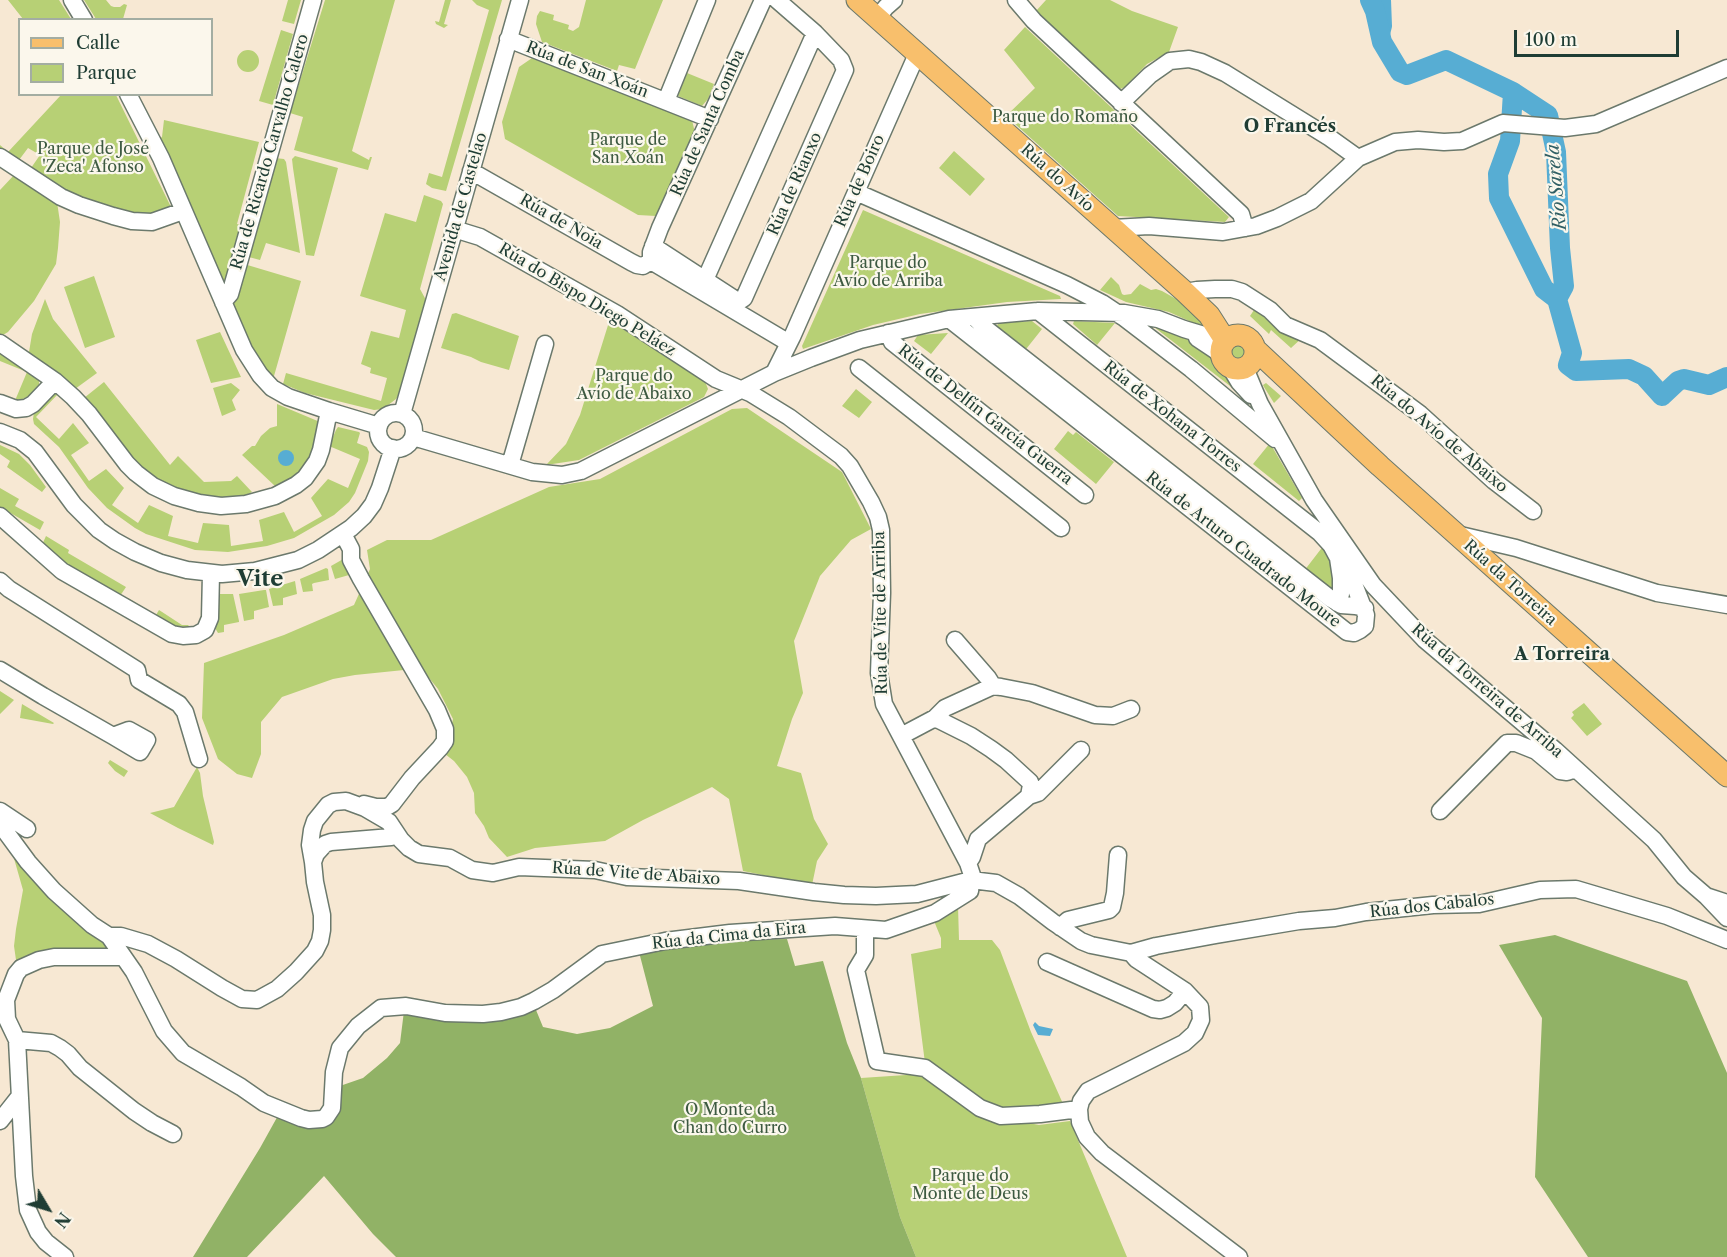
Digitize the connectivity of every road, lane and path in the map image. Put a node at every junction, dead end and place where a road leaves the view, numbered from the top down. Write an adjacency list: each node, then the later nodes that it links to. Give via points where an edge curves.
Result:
1 (72, 0): 10 (street)
2 (313, 0): 33 (street, Rúa de Ricardo Carvalho Calero, via 230,294)
3 (520, 0): 13 (street, Avenida de Castelao)
4 (707, 0): 17 (street, Rúa de San Xoán)
5 (763, 0): 19 (street, Rúa de Santa Comba)
6 (777, 0): 12 (street)
7 (857, 0): 11 (main road, Rúa do Avío)
8 (894, 0): 11 (street)
9 (1016, 0): 18 (street)
10 (83, 18)
11 (877, 18): 14 (main road, Rúa do Avío)
12 (815, 33): 29 (street); 30 (street, Rúa de Rianxo, via 844,64 845,70)
13 (508, 39): 17 (street, Rúa de San Xoán); 22 (street, Avenida de Castelao)
14 (917, 54): 23 (street, Rúa de Boiro); 25 (main road, Rúa do Avío)
15 (1727, 68): 21 (street, via 1596,124 1565,128 1502,124 1462,141 1395,142)
16 (129, 96): 24 (street)
17 (666, 101): 19 (street, Rúa de San Xoán)
18 (1121, 103): 21 (street, via 1170,62 1189,59 1226,73); 26 (street, via 1241,214)
19 (710, 118): 28 (street, Rúa de Santa Comba)
20 (0, 157): 24 (street, via 61,197 89,209 132,221 152,222)
21 (1358, 158): 26 (street, via 1311,201)
22 (471, 171): 27 (street, Avenida de Castelao); 28 (street, Rúa de Noia, via 637,266 643,266)
23 (856, 192): 31 (street); 41 (street, Rúa de Boiro)
24 (183, 211): 33 (street)
25 (1113, 228): 26 (street, via 1149,226 1223,232); 32 (main road, Rúa do Avío)
26 (1245, 228)
27 (454, 229): 46 (street, Rúa do Bispo Diego Peláez, via 480,237 617,314); 54 (street, Avenida de Castelao)
28 (652, 254): 29 (street, Rúa de Noia); 41 (street, Rúa de Noia)
29 (705, 280): 30 (street, Rúa de Noia, via 738,300 744,298)
30 (751, 283)
31 (1071, 287): 35 (street); 36 (street)
32 (1185, 292): 43 (main road, Rúa do Avío, via 1209,315); 63 (street, Rúa do Avío de Abaixo, via 1242,292 1285,325 1320,340 1420,414)
33 (223, 302): 52 (street, via 244,350 263,379 288,397)
34 (1038, 311): 35 (street); 37 (street); 66 (street, Rúa de Xohana Torres)
35 (1076, 311): 36 (street)
36 (1117, 313): 43 (street, via 1158,319); 53 (street)
37 (974, 317): 38 (street); 71 (street, Rúa de Arturo Cuadrado Moure)
38 (949, 319): 39 (street); 73 (street, Rúa de Arturo Cuadrado Moure, via 1347,632 1357,632 1365,626)
39 (888, 333): 45 (street); 61 (street, Rúa de Delfín García Guerra, via 892,342)
40 (0, 343): 47 (street)
41 (789, 343): 45 (street, Rúa de Boiro)
42 (545, 344): 60 (street)
43 (1236, 352): 51 (street, Rúa da Torreira de Arriba, via 1239,382); 67 (main road, Rúa do Avío, via 1297,390)
44 (859, 368): 65 (street)
45 (774, 373): 48 (street)
46 (716, 379): 48 (street, Rúa do Bispo Diego Peláez); 50 (street, via 717,395)
47 (55, 381): 49 (street, via 26,408); 52 (street, via 89,414 136,473 174,496 210,505 246,504 275,496 305,478 321,450)
48 (740, 390): 50 (street); 80 (street, Rúa de Vite de Arriba, via 789,417 841,456 871,502 882,540 880,688)
49 (0, 402)
50 (711, 404): 60 (street, via 581,471 551,475)
51 (1260, 406): 53 (street, via 1254,414); 58 (street, Rúa da Torreira de Arriba)
52 (329, 411): 55 (street)
53 (1243, 411): 58 (street)
54 (402, 414): 55 (street, via 390,414); 57 (street, via 411,421)
55 (379, 426): 59 (street, via 383,442)
56 (0, 432): 69 (street, via 35,452 74,505 115,541 161,563)
57 (413, 437): 59 (street, via 407,445); 60 (street)
58 (1282, 444): 62 (street, Rúa da Torreira de Arriba)
59 (393, 448): 68 (street, via 373,504)
60 (510, 465)
61 (1085, 495)
62 (1314, 500): 66 (street, Rúa da Torreira de Arriba); 66 (street, via 1311,506)
63 (1533, 511)
64 (0, 516): 69 (street, via 62,571 172,634 189,636 205,630 210,618)
65 (1061, 528)
66 (1324, 529): 71 (street, Rúa de Xohana Torres, via 1338,558 1341,594); 73 (street, via 1341,555); 83 (street, Rúa da Torreira de Arriba, via 1425,640)
67 (1455, 533): 72 (street, via 1657,593); 84 (main road, Rúa da Torreira)
68 (343, 534): 69 (street, via 285,564 243,573); 86 (street, Rúa de Vite de Abaixo, via 351,549 351,560 445,729 440,748 392,804)
69 (211, 573)
70 (0, 580): 82 (street, via 137,670 139,680 179,704)
71 (1337, 603): 73 (street, Rúa de Arturo Cuadrado Moure)
72 (1727, 605)
73 (1365, 608)
74 (955, 640): 76 (street)
75 (0, 670): 79 (street)
76 (993, 686): 77 (street, via 1032,693 1095,716 1113,716); 78 (street, via 945,708)
77 (1131, 708)
78 (935, 718): 80 (street); 85 (street, via 1006,760 1030,782)
79 (113, 736)
80 (901, 736): 94 (street, Rúa de Vite de Arriba)
81 (1081, 750): 85 (street, via 1038,793)
82 (199, 759)
83 (1576, 769): 88 (street, Rúa da Torreira de Arriba, via 1560,771 1536,751 1507,742); 96 (street, Rúa da Torreira de Arriba, via 1654,840 1684,877)
84 (1727, 776)
85 (1029, 796): 94 (street, via 978,839)
86 (357, 805): 91 (street, Rúa de Vite de Abaixo, via 389,822); 93 (street, Rúa de Vite de Abaixo, via 340,801 322,810 312,830)
87 (0, 811): 90 (street)
88 (1440, 811)
89 (0, 824): 101 (street, via 54,891)
90 (27, 830)
91 (397, 834): 93 (street, via 325,844); 95 (street, Rúa de Vite de Abaixo, via 419,854 450,858 472,870 493,873 519,867 595,870 627,877 740,881 876,896 917,894)
92 (1118, 855): 99 (street, via 1112,907 1068,920)
93 (314, 862): 101 (street, Rúa de Vite de Abaixo, via 322,915 320,941 296,972 257,1000 242,999 148,944)
94 (968, 863): 95 (street, Rúa de Vite de Arriba)
95 (971, 880): 99 (street, Rúa dos Cabalos, via 996,883); 100 (street, Rúa da Cima da Eira, via 970,891 935,913 886,930)
96 (1706, 896): 97 (street, Rúa da Torreira de Arriba); 98 (street)
97 (1727, 903)
98 (1727, 918)
99 (1060, 927): 103 (street, Rúa dos Cabalos, via 1085,943)
100 (865, 929): 104 (street, Rúa da Cima da Eira, via 836,926 721,934 602,954 534,1001 501,1012 381,1008 358,1026 340,1048 325,1115 301,1118 264,1103 183,1053 164,1031); 110 (street, via 865,955 856,970 877,1061 926,1068 980,1108 1001,1116)
101 (109, 936): 104 (street)
102 (1727, 940): 103 (street, Rúa dos Cabalos, via 1667,916 1576,889 1540,890 1479,904 1433,905 1299,921)
103 (1131, 953): 106 (street, Rúa dos Cabalos)
104 (123, 957): 107 (street, via 54,957 30,963 13,980)
105 (1047, 963): 106 (street, via 1155,1010 1175,1003)
106 (1185, 991): 110 (street, Rúa dos Cabalos, via 1202,1013 1195,1033 1184,1043 1094,1087 1084,1095)
107 (3, 1019): 108 (street)
108 (17, 1040): 109 (street); 112 (street, via 51,1043 60,1048 134,1112)
109 (19, 1097): 111 (street); 113 (street, via 28,1210 38,1232)
110 (1079, 1109): 114 (street, via 1082,1129 1098,1149)
111 (0, 1121)
112 (173, 1134)
113 (65, 1257)
114 (1239, 1257)

